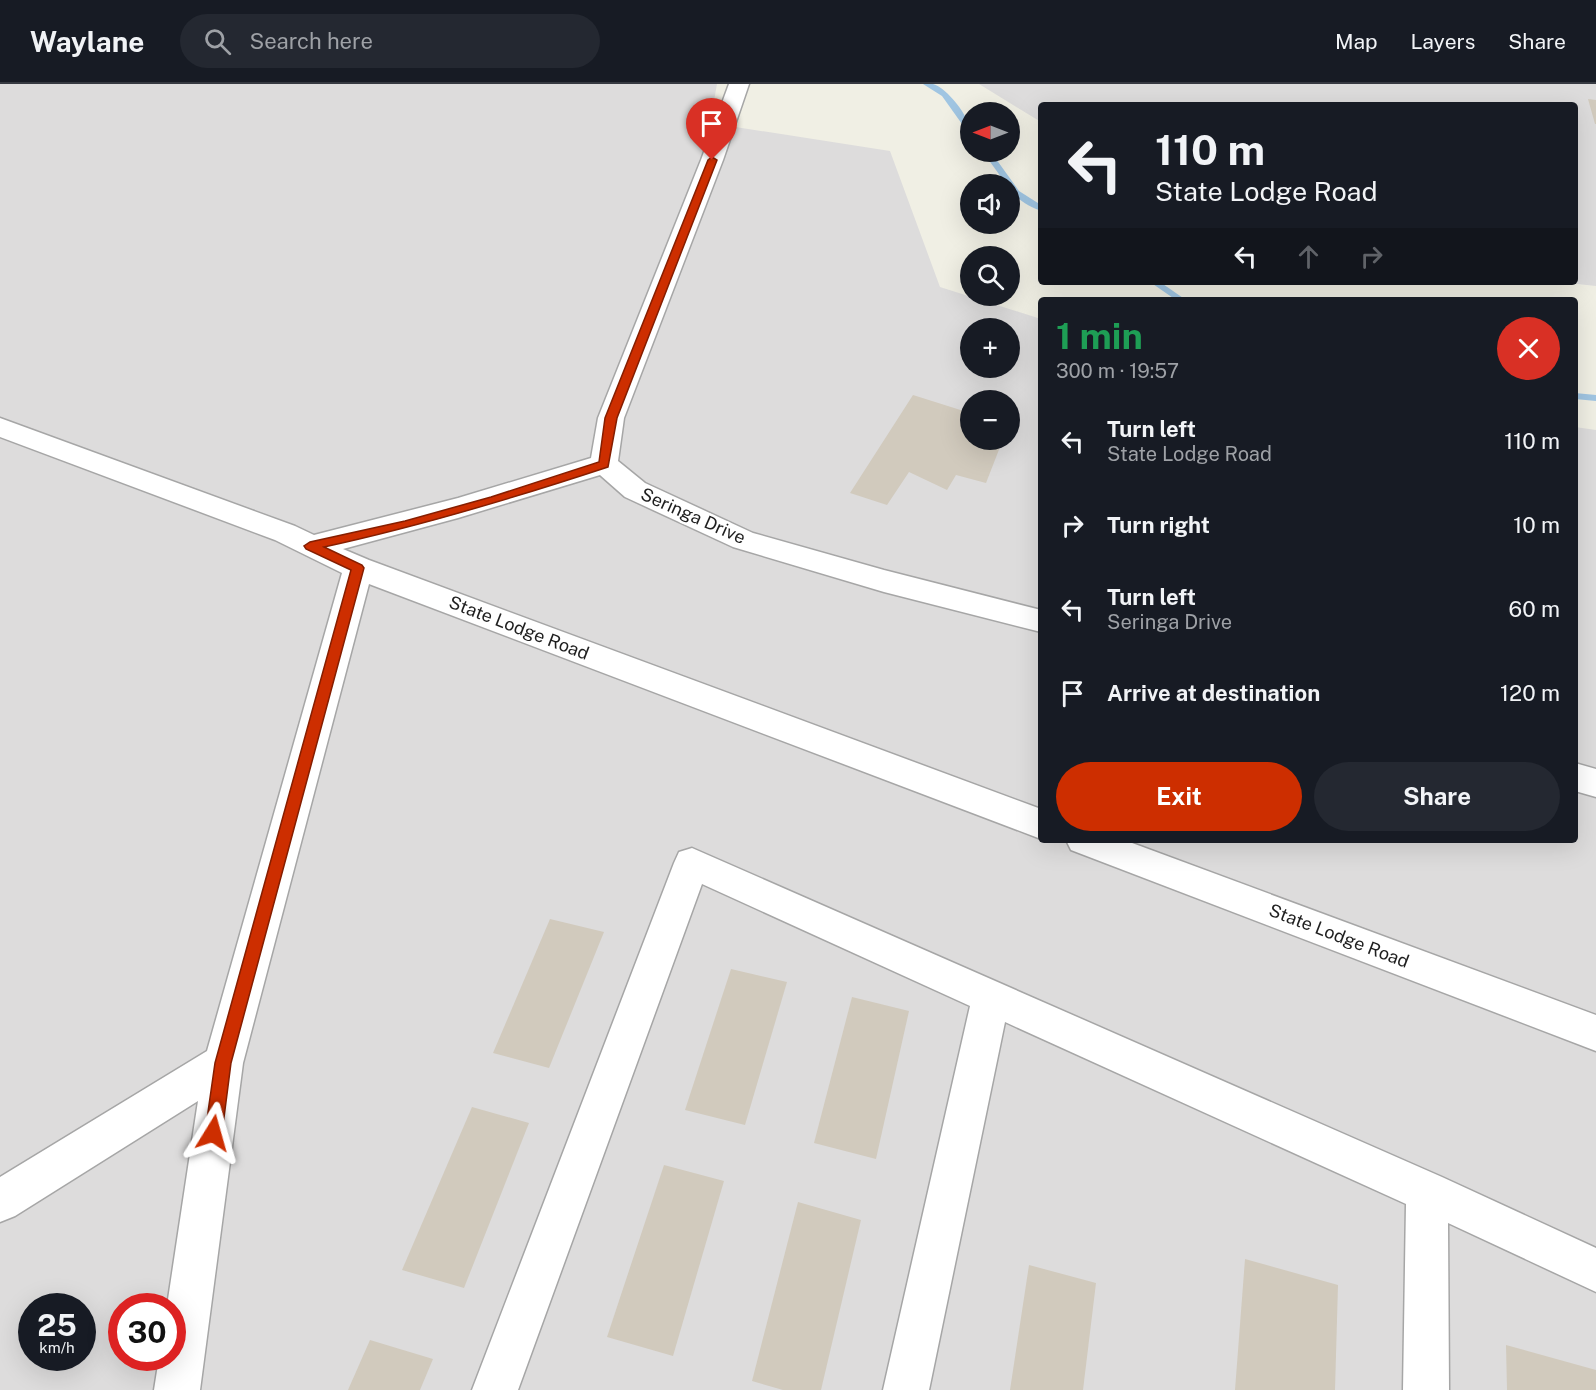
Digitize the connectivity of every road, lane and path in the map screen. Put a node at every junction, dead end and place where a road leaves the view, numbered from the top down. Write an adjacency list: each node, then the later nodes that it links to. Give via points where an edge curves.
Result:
1 (740, 84): 3 (street, via 611,418)
2 (0, 427): 4 (street, State Lodge Road, via 285,533)
3 (604, 464): 4 (street, via 495,500); 6 (street, Seringa Drive, via 635,490 743,540)
4 (310, 546): 5 (street, State Lodge Road)
5 (358, 568): 9 (street, State Lodge Road); 13 (street)
6 (1038, 620)
7 (1578, 778): 8 (street)
8 (1596, 783)
9 (1038, 823)
10 (1091, 843): 12 (street, State Lodge Road)
11 (991, 997): 14 (street); 18 (street, via 692,863); 19 (street)
12 (1596, 1033)
13 (223, 1063): 15 (street); 17 (street)
14 (1427, 1191): 16 (street); 20 (street)
15 (0, 1201)
16 (1596, 1270)
17 (177, 1390)
18 (495, 1390)
19 (906, 1390)
20 (1426, 1390)

